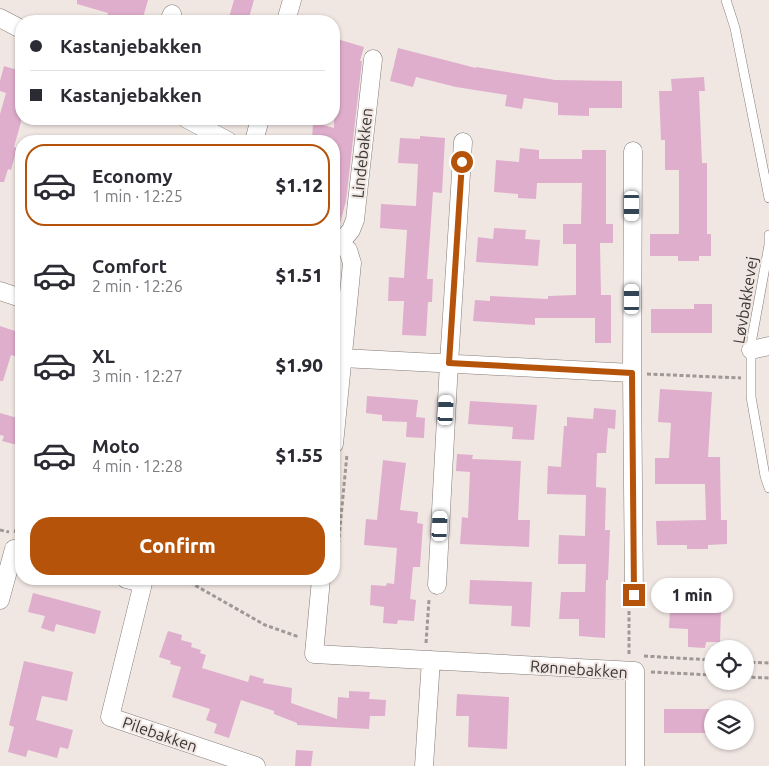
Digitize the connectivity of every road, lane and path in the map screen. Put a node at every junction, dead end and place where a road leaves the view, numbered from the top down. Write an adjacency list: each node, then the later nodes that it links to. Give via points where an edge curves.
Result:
1 (292, 0): 3 (street)
2 (726, 0): 11 (lane, via 735,28)
3 (288, 15)
4 (0, 18): 5 (street)
5 (15, 26)
6 (373, 59): 13 (street, Lindebakken, via 354,220 351,230)
7 (198, 125): 8 (street)
8 (217, 135)
9 (463, 142): 20 (street)
10 (633, 151): 21 (street)
11 (769, 198)
12 (769, 235): 18 (lane, Løvbakkevej)
13 (340, 239)
14 (340, 243): 19 (street, Lindebakken, via 348,250 352,263)
15 (0, 291): 16 (street)
16 (15, 296)
17 (769, 346): 18 (street)
18 (752, 350): 22 (lane, Løvbakkevej)
19 (342, 358): 20 (street); 23 (street, Lindebakken)
20 (449, 363): 21 (street); 30 (street)
21 (632, 373): 22 (path); 32 (street)
22 (751, 378): 24 (lane, Løvbakkevej, via 751,397)
23 (340, 380)
24 (769, 488)
25 (15, 533): 26 (path)
26 (12, 548): 31 (street)
27 (137, 585): 43 (street, Pilebakken, via 110,717)
28 (195, 585): 33 (path, via 265,625 304,639)
29 (320, 585): 33 (street)
30 (433, 588): 34 (path)
31 (0, 600)
32 (631, 602): 38 (path)
33 (314, 647): 34 (street, Rønnebakken)
34 (431, 650): 38 (street, Rønnebakken); 44 (street)
35 (619, 655): 38 (path)
36 (704, 660): 38 (path)
37 (754, 662): 39 (path)
38 (632, 663): 40 (path); 45 (street, Rønnebakken)
39 (769, 663)
40 (704, 674)
41 (754, 677): 42 (path)
42 (769, 678)
43 (256, 766)
44 (424, 766)
45 (635, 766)

